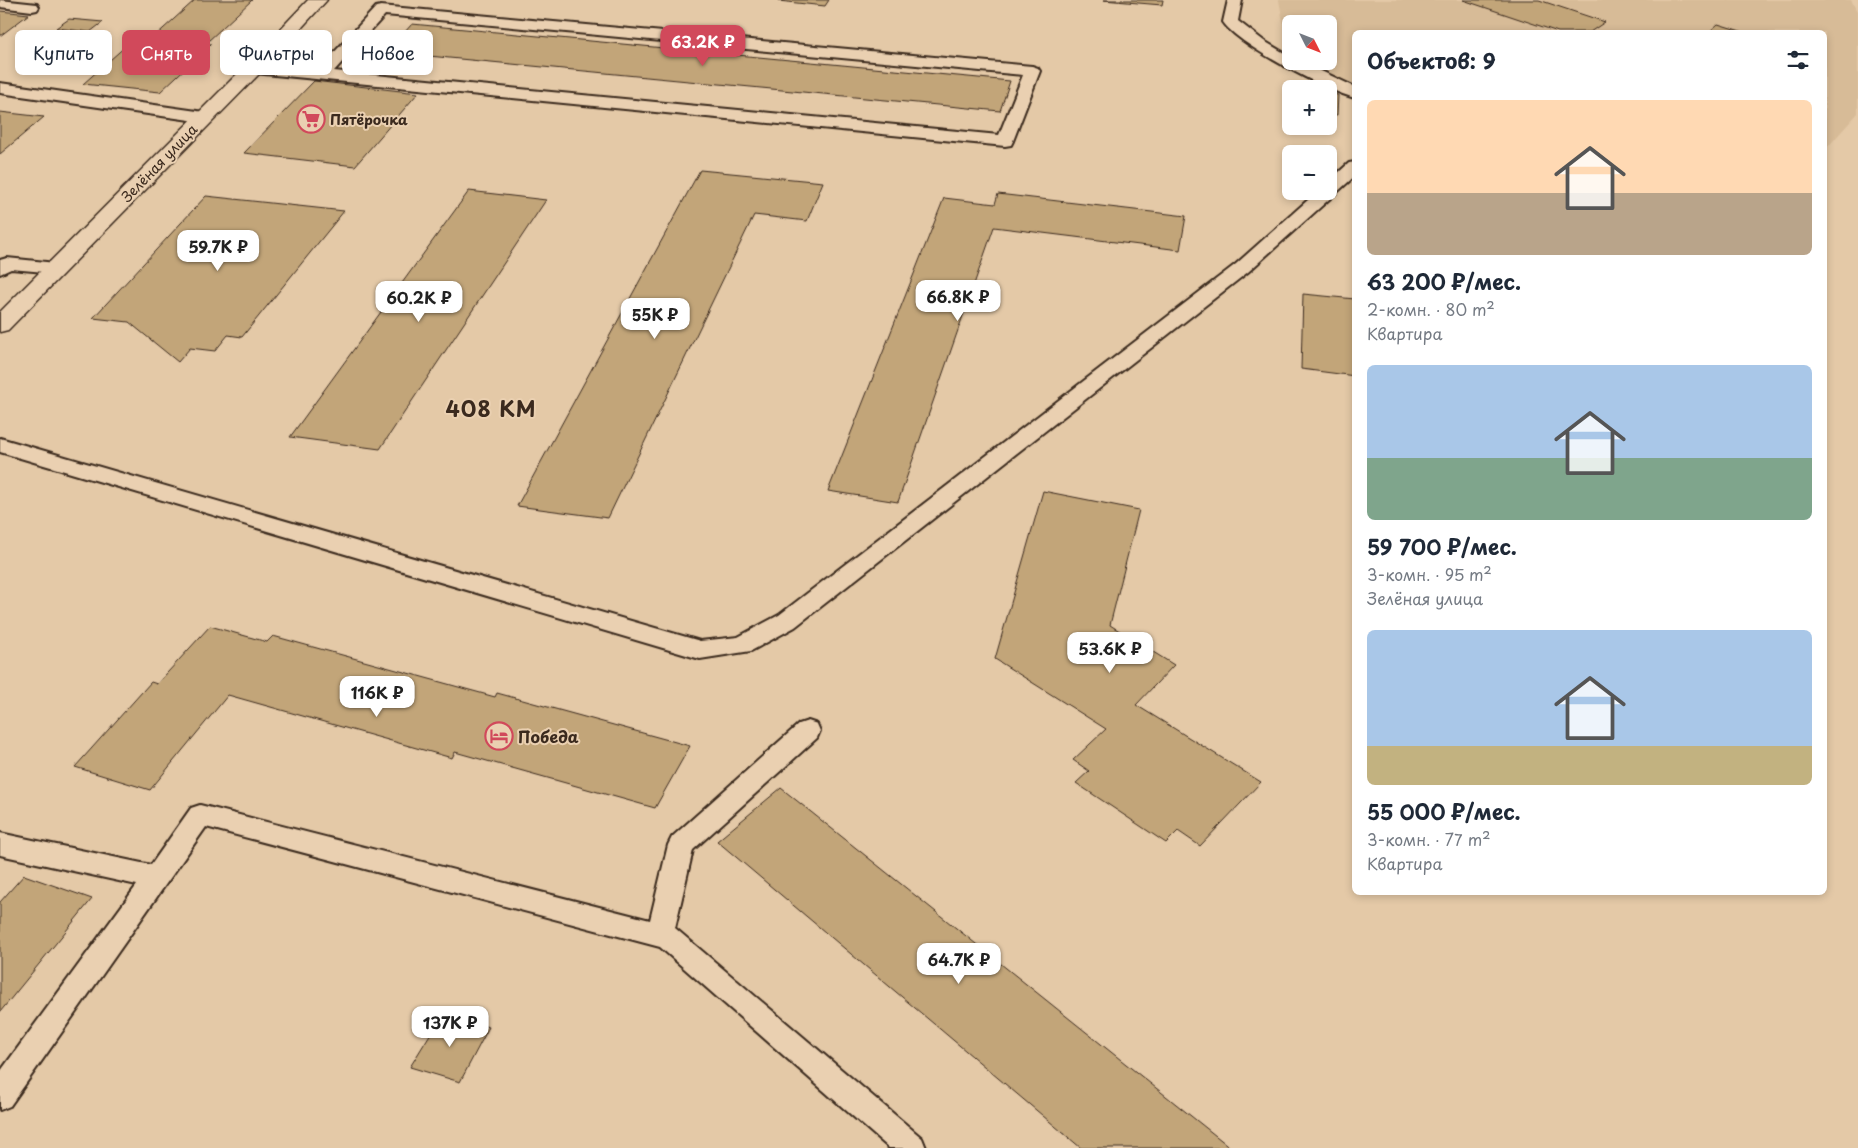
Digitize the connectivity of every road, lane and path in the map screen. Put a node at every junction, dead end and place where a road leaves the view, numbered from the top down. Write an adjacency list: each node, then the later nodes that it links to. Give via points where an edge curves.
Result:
1 (318, 0): 5 (street, Зелёная улица)
2 (1235, 0): 9 (lane, via 1230,22 1250,40)
3 (0, 3): 4 (lane)
4 (32, 7)
5 (290, 30)
6 (323, 74): 6 (lane, via 381,10 1032,71 1005,141)
7 (247, 75): 10 (street, Зелёная улица)
8 (0, 88): 10 (lane)
9 (1352, 92)
10 (204, 117): 14 (street, Зелёная улица)
11 (1352, 170): 12 (lane)
12 (1337, 183)
13 (1318, 200): 17 (lane, via 1242,268 1032,432 787,621 743,645 700,650)
14 (56, 268): 15 (lane, via 7,263); 16 (street, Зелёная улица)
15 (0, 269)
16 (0, 325)
17 (0, 445)
18 (808, 731): 21 (lane, via 681,845)
19 (0, 844): 20 (lane)
20 (158, 878): 21 (lane, via 200,815); 22 (lane)
21 (660, 936): 23 (lane, via 668,937)
22 (0, 1096)
23 (911, 1148)

